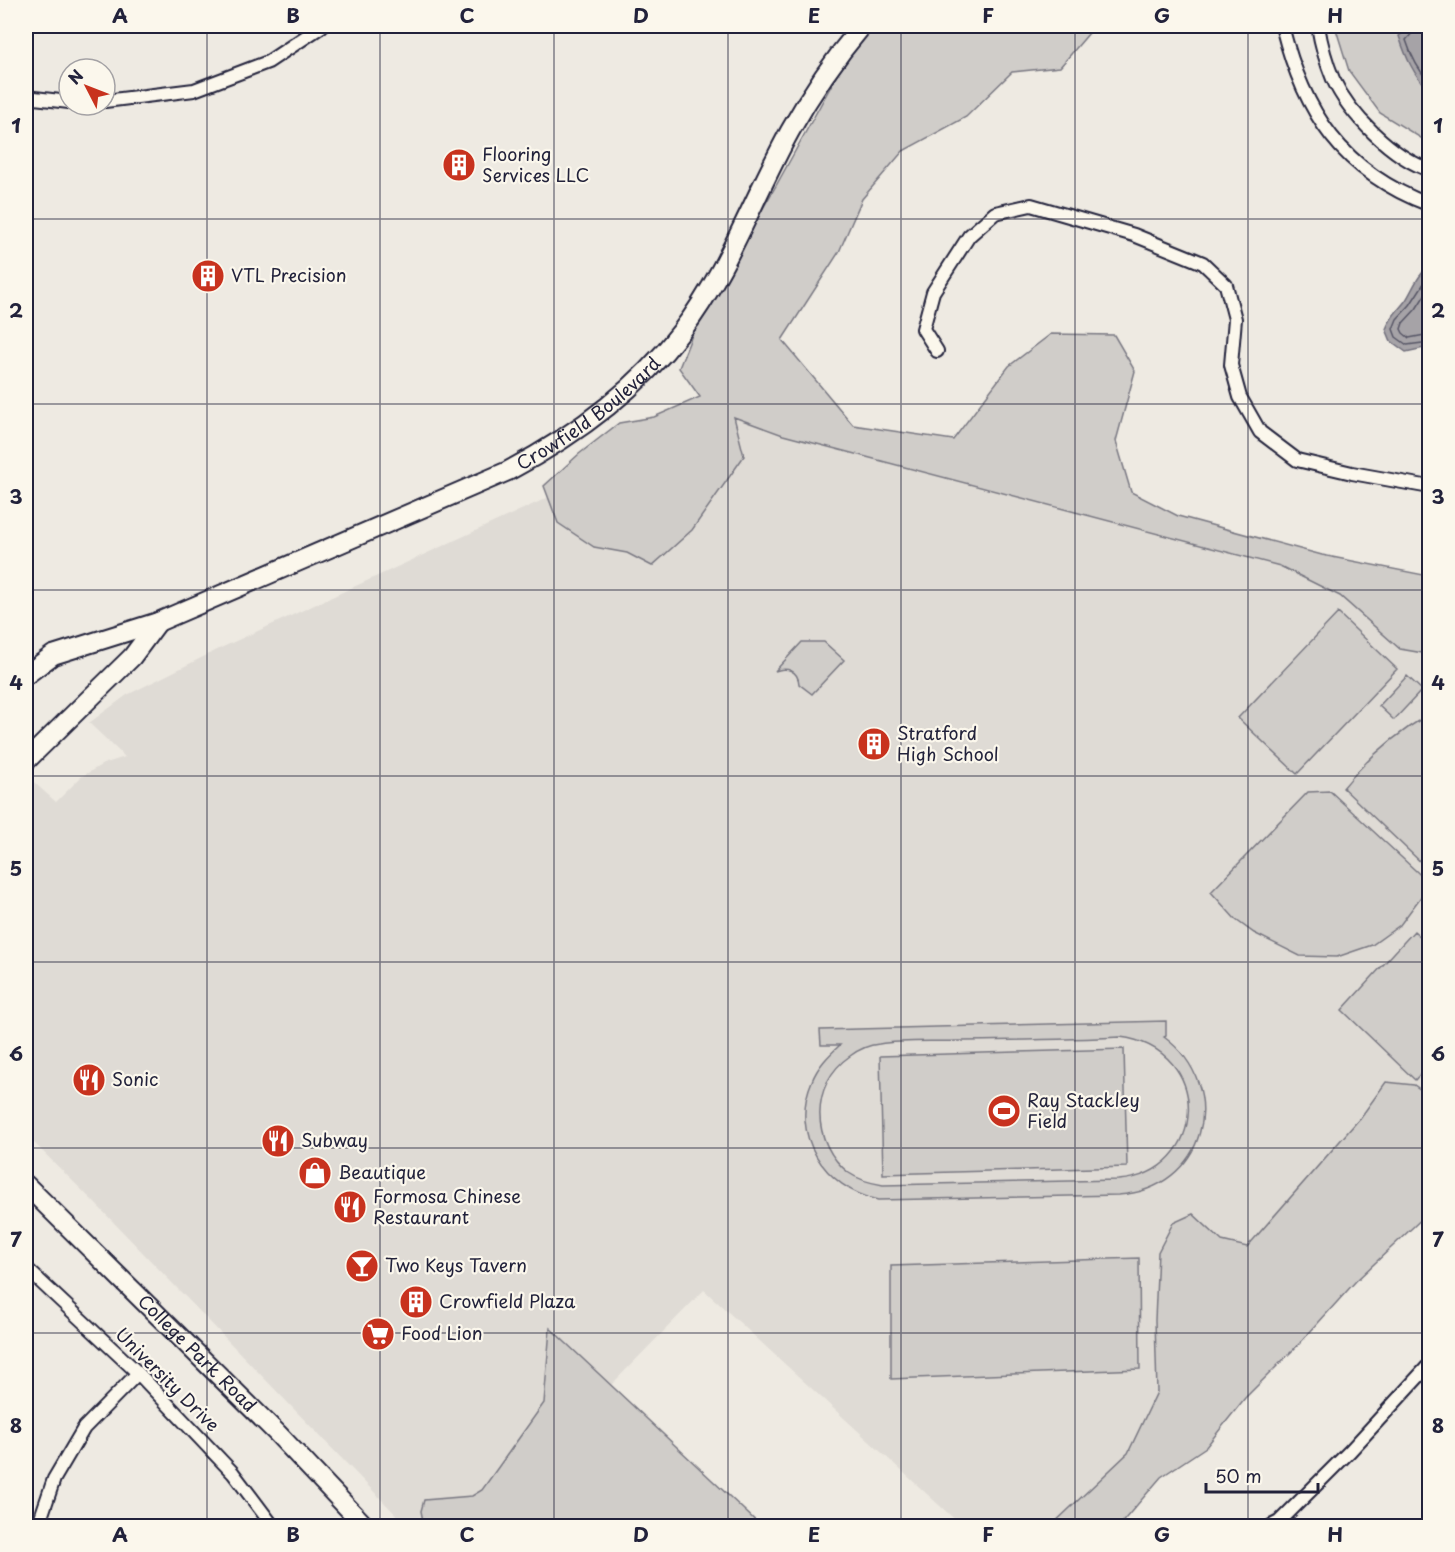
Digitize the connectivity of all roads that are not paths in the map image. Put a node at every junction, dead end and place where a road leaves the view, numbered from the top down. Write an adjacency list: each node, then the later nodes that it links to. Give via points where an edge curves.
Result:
1 (322, 26): 6 (street, via 268,62 194,90)
2 (862, 26): 12 (main road, Crowfield Boulevard, via 824,76 790,131 701,303 650,368 603,411 508,471)
3 (1282, 26): 9 (street, via 1291,61 1311,107 1328,132 1378,181)
4 (1318, 26): 8 (street, via 1334,81 1350,105 1393,151)
5 (26, 98): 7 (street)
6 (117, 100)
7 (57, 101)
8 (1430, 170)
9 (1430, 205)
10 (937, 351): 11 (street, via 923,329 933,292 969,236 995,213 1031,205 1134,235 1203,263 1211,270 1226,285 1235,319 1231,365 1240,397 1260,432 1297,460)
11 (1430, 487)
12 (158, 622): 13 (main road, Crowfield Boulevard, via 53,655); 14 (main road, via 132,657)
13 (26, 675)
14 (26, 761)
15 (26, 1185): 21 (main road, College Park Road, via 277,1433)
16 (26, 1268): 18 (street, University Drive)
17 (1430, 1364): 22 (street, via 1350,1451)
18 (138, 1374): 19 (street, via 84,1428 54,1479); 20 (street, University Drive, via 233,1473)
19 (38, 1527)
20 (273, 1527)
21 (365, 1527)
22 (1271, 1527)

